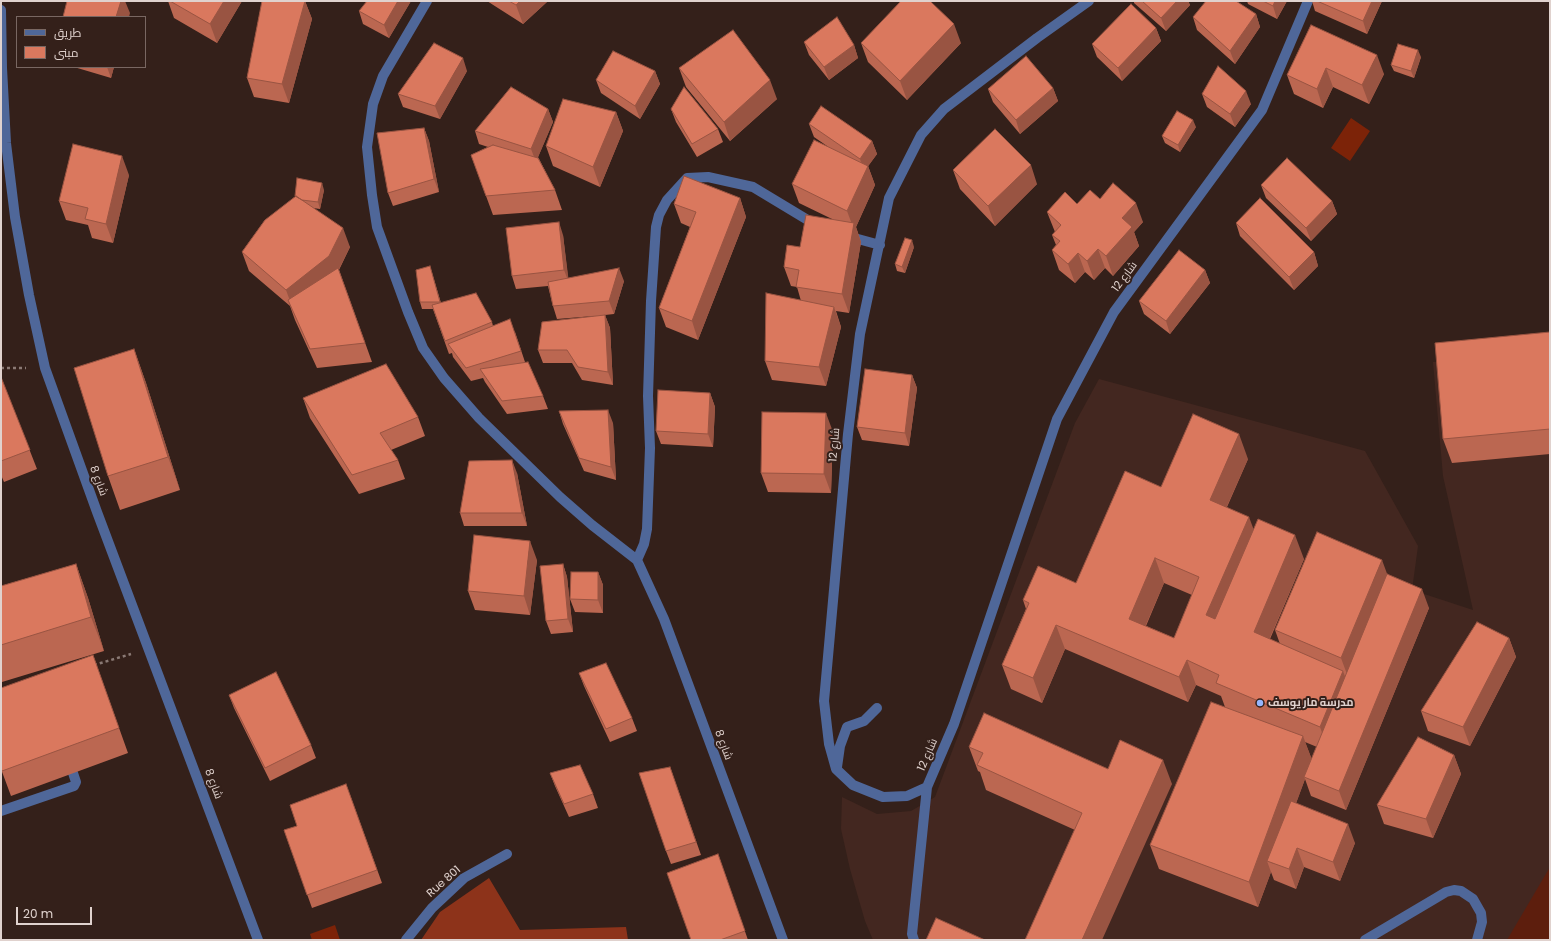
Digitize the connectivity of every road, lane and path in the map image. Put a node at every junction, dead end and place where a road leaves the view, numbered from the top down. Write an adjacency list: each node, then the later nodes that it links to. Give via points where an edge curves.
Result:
1 (427, 1): 10 (street, via 383,76 373,104 367,147 377,227 408,312 423,348 444,378 479,418 560,497)
2 (1089, 1): 7 (street, شارع 12, via 944,109 921,135 889,198)
3 (1308, 1): 16 (street, شارع 12, via 1262,110 1114,312 1057,419 954,724)
4 (1, 10): 9 (street, شارع 8, via 6,143 15,217)
5 (824, 230): 10 (street, via 754,187 708,177 687,178 659,215 650,316 647,529)
6 (838, 234): 7 (street)
7 (880, 245): 14 (street, شارع 12, via 860,334 824,701 829,744)
8 (1, 368): 9 (path)
9 (45, 368): 11 (street, شارع 8)
10 (638, 560): 21 (street, شارع 8, via 664,619)
11 (149, 648): 12 (path); 19 (street, شارع 8)
12 (90, 667)
13 (877, 708): 14 (street, via 864,722 847,727)
14 (836, 769): 16 (street, شارع 12, via 853,785 883,796 907,796)
15 (73, 773): 17 (street, via 76,782 74,786)
16 (927, 787): 22 (street, via 912,934)
17 (1, 811)
18 (508, 854): 20 (street, Rue 801, via 464,878 432,908)
19 (258, 940)
20 (406, 940)
21 (783, 940)
22 (914, 940)
23 (1365, 940): 24 (street, via 1446,892 1454,890 1467,894 1477,904 1482,922)
24 (1477, 940)

